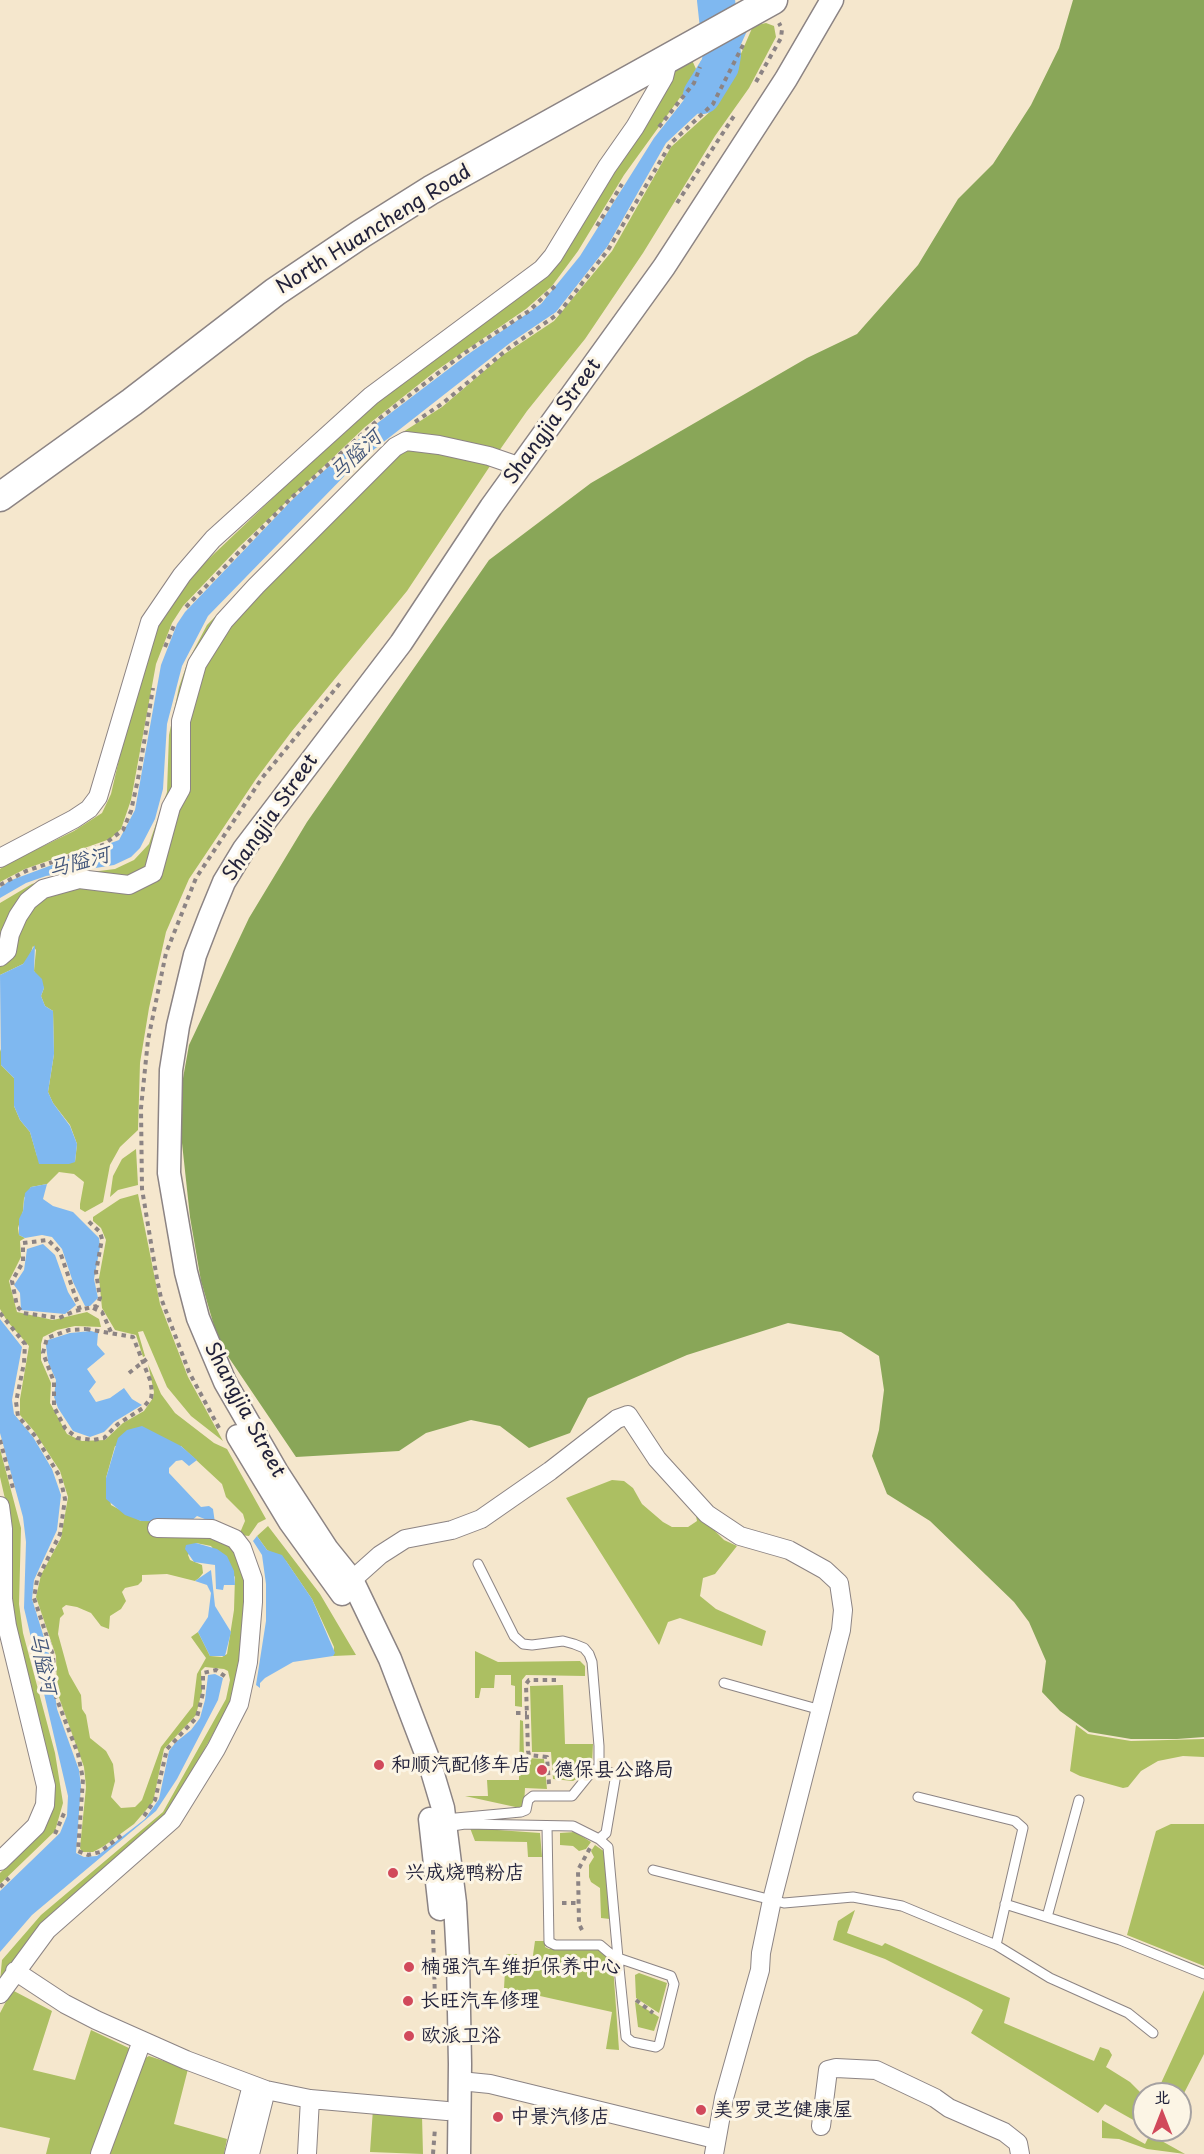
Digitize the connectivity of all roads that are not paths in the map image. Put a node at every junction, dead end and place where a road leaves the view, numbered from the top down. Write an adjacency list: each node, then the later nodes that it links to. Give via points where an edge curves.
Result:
1 (819, 0): 5 (street, Shangjia Street, via 654,261)
2 (832, 0): 5 (street, Shangjia Street, via 786,79 664,267)
3 (760, 7): 4 (main road, North Huancheng Road)
4 (684, 45): 6 (main road, North Huancheng Road, via 423,179 336,233); 7 (main road, North Huancheng Road, via 430,190 316,263); 8 (street, via 542,268 377,390 213,539 182,575 150,622 98,797 75,819)
5 (515, 465): 9 (street, via 420,442 406,441 395,447 224,621 197,664 181,721 181,789 171,807 153,873 129,885 79,879 43,889 18,916 9,934 7,951); 13 (street, Shangjia Street, via 401,643 274,807 224,882 195,955 171,1070 169,1173 198,1318 225,1382 271,1462); 37 (street, Shangjia Street, via 480,501 392,637 271,792 215,877 183,951 172,989 157,1106 157,1174 164,1231 197,1351 261,1477 314,1559 339,1588 359,1626 396,1707 429,1811 439,1904)
6 (0, 482)
7 (0, 497)
8 (0, 858)
9 (0, 957)
10 (0, 1506): 22 (street, via 7,1626 46,1786 45,1805 36,1826)
11 (157, 1528): 29 (street, via 212,1529 235,1539 242,1548 253,1579 254,1602 248,1662 238,1704 216,1749 172,1820 47,1930)
12 (478, 1564): 16 (lane, via 514,1636 532,1645 563,1641 584,1648 589,1654 600,1746)
13 (352, 1580): 15 (street, via 405,1539 452,1530 481,1519 617,1419 628,1415 657,1459 707,1514 740,1536 789,1550 825,1570 839,1583 841,1630); 19 (street, Shangjia Street, via 390,1659 429,1761)
14 (724, 1683): 15 (lane)
15 (821, 1710): 24 (street)
16 (598, 1769): 19 (lane, via 572,1796 529,1797 526,1810 520,1812); 21 (lane, via 611,1773 615,1780 606,1833)
17 (918, 1797): 25 (lane, via 1020,1825 1023,1834)
18 (1079, 1800): 26 (lane)
19 (446, 1823): 20 (lane); 34 (street, Shangjia Street, via 455,1903)
20 (547, 1826): 21 (lane, via 573,1826); 28 (lane, via 549,1942 600,1945)
21 (598, 1838): 28 (lane, via 608,1847)
22 (0, 1861)
23 (653, 1870): 24 (lane)
24 (772, 1899): 27 (lane, via 784,1903 832,1897 877,1900 902,1906); 39 (street, via 760,1970 738,2041)
25 (1005, 1904): 26 (lane); 27 (lane)
26 (1047, 1917): 30 (lane, via 1120,1940)
27 (996, 1945): 32 (lane, via 1050,1978 1128,2013)
28 (618, 1958): 28 (lane, via 675,1979 659,2045 653,2048 626,2037)
29 (15, 1971): 31 (street); 33 (street, via 65,2004)
30 (1204, 1974)
31 (0, 1994)
32 (1153, 2033)
33 (142, 2041): 35 (street); 40 (street)
34 (460, 2081): 39 (street, via 490,2084); 45 (street, Shangjia Street)
35 (259, 2087): 36 (street); 41 (street); 42 (street)
36 (310, 2099): 37 (street); 43 (street)
37 (441, 2110): 44 (street, Shangjia Street)
38 (821, 2126): 46 (street, via 828,2070 876,2070 935,2098 949,2109 1004,2132 1018,2143)
39 (715, 2147)
40 (100, 2154)
41 (234, 2154)
42 (250, 2154)
43 (307, 2154)
44 (445, 2154)
45 (459, 2154)
46 (1020, 2154)

